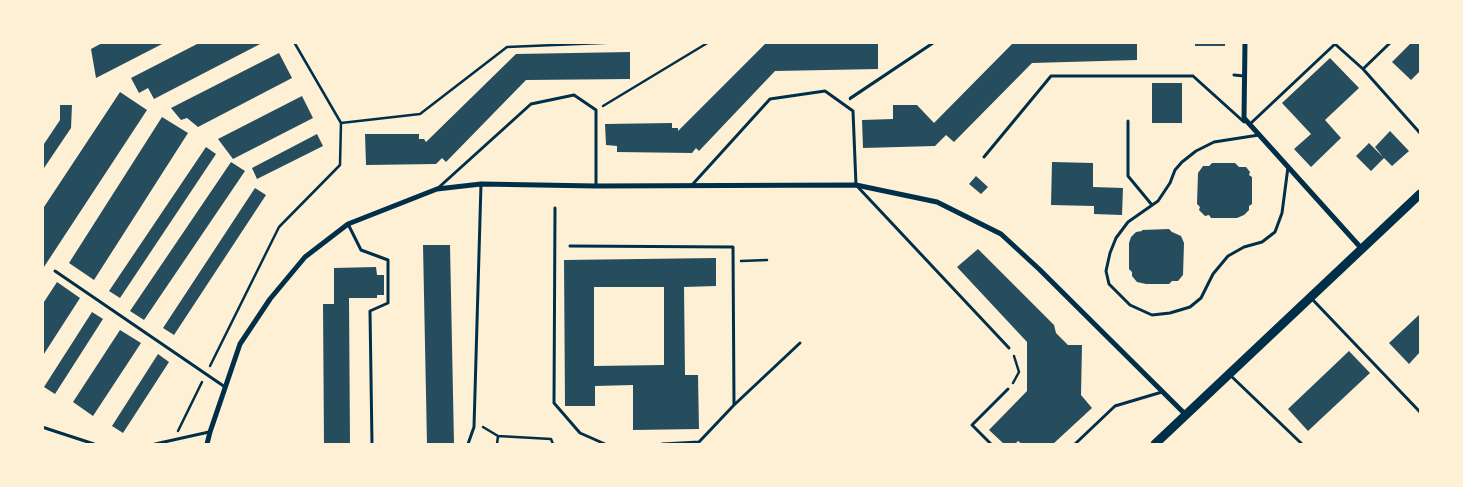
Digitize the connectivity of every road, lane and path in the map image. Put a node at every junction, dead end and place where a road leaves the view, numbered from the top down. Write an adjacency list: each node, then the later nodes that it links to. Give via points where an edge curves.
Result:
1 (294, 42): 13 (path)
2 (626, 42): 13 (path, via 507,47 420,114)
3 (709, 42): 11 (path)
4 (934, 42): 10 (path)
5 (1245, 42): 9 (street)
6 (1391, 42): 7 (lane)
7 (1363, 69): 14 (lane, via 1334,44); 15 (lane)
8 (1234, 75): 9 (lane)
9 (1244, 76): 14 (street, via 1244,118)
10 (843, 104): 20 (lane, via 825,91 770,99); 21 (lane, via 853,111)
11 (596, 110): 22 (lane); 23 (lane, via 574,95 531,104)
12 (1128, 121): 25 (lane, via 1128,176)
13 (341, 124): 37 (path, via 340,165 279,227)
14 (1250, 124): 16 (street)
15 (1420, 133)
16 (1260, 135): 17 (lane, via 1193,76 1051,76); 18 (street); 25 (lane, via 1214,142 1196,151 1175,170 1164,194)
17 (984, 157)
18 (1288, 166): 25 (lane, via 1282,212 1275,232 1262,242 1228,256 1213,274 1201,298 1190,307 1152,315 1130,304 1109,284 1106,271 1116,238 1128,222); 29 (street)
19 (481, 184): 22 (street); 23 (street); 55 (lane, via 474,427)
20 (692, 185): 21 (street); 22 (street)
21 (856, 185): 35 (lane); 42 (street, via 937,202 1001,234)
22 (596, 186)
23 (437, 189): 27 (street)
24 (1420, 194): 29 (main road)
25 (1152, 205)
26 (555, 208): 58 (lane, via 554,403 580,433)
27 (348, 224): 40 (street, via 306,257 270,299 240,344); 54 (lane, via 360,250 388,260 388,303 370,311)
28 (570, 246): 31 (lane, via 733,247)
29 (1363, 250): 33 (main road)
30 (767, 260): 31 (path)
31 (733, 261): 43 (lane)
32 (55, 271): 37 (lane)
33 (1311, 298): 38 (main road); 44 (lane)
34 (800, 343): 43 (lane)
35 (1009, 348)
36 (1016, 360): 39 (path, via 1019,372)
37 (206, 374): 40 (lane); 50 (path)
38 (1229, 374): 45 (main road); 63 (lane)
39 (1014, 382)
40 (225, 388): 48 (street)
41 (1008, 389): 60 (lane, via 972,425)
42 (1162, 392): 45 (street); 61 (lane, via 1116,406)
43 (734, 405): 59 (lane, via 699,442)
44 (1420, 409)
45 (1186, 415): 62 (main road)
46 (42, 427): 51 (lane)
47 (485, 427): 49 (path)
48 (210, 432): 50 (lane); 53 (street)
49 (498, 436): 56 (path); 57 (path, via 551,439)
50 (173, 440): 52 (lane)
51 (94, 444)
52 (155, 444)
53 (207, 444)
54 (372, 444)
55 (468, 444)
56 (498, 444)
57 (553, 444)
58 (605, 444)
59 (662, 444)
60 (991, 444)
61 (1075, 444)
62 (1155, 444)
63 (1302, 444)

